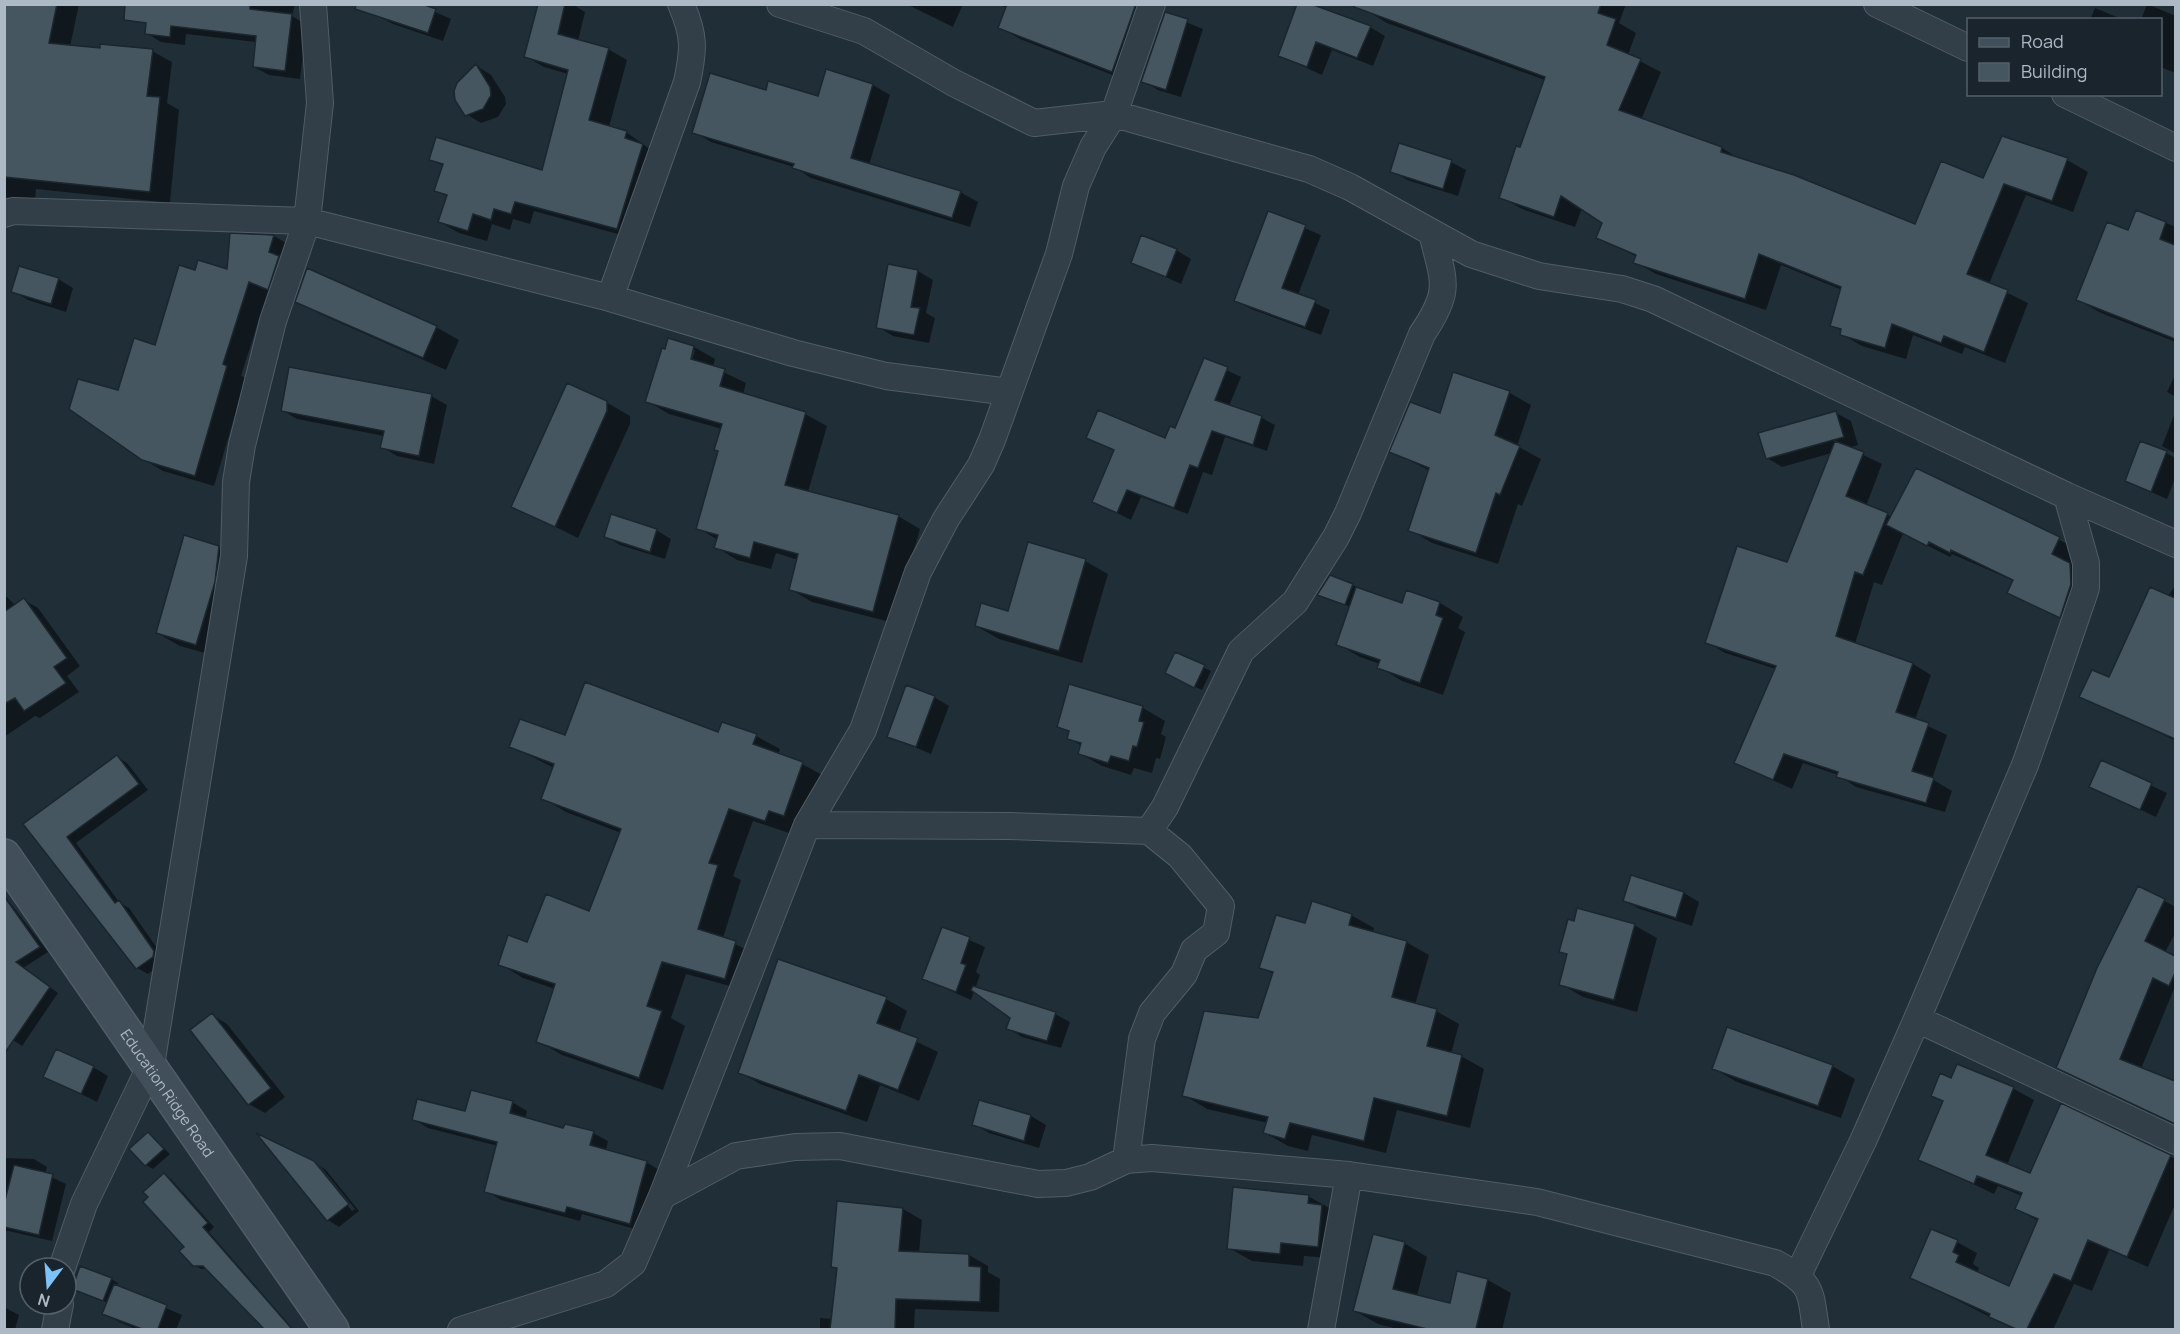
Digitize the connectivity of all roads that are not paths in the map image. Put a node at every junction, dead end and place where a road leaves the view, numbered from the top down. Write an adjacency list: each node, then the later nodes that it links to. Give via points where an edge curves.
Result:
1 (313, 4): 11 (street, via 320,103)
2 (681, 4): 13 (street, via 692,30 693,54 687,82)
3 (780, 4): 8 (street, via 864,31 1034,123)
4 (1152, 4): 8 (street)
5 (1877, 4): 6 (street)
6 (1967, 48)
7 (2069, 96): 9 (street)
8 (1114, 114): 12 (street, via 1309,169); 14 (street, via 1083,170 1059,254)
9 (2175, 148)
10 (4, 214): 11 (street)
11 (307, 221): 13 (street); 21 (street, via 273,321 242,445 236,482 234,556)
12 (1432, 233): 15 (street, via 1471,254 1512,268 1622,289 1653,299); 18 (street, via 1444,296 1422,334 1348,513 1295,602 1241,651 1166,807)
13 (610, 298): 14 (street, via 793,353 886,376)
14 (1009, 392): 17 (street, via 981,465 918,572 863,730)
15 (2067, 496): 16 (street); 20 (street, via 2086,563 2086,588 2025,765)
16 (2175, 544)
17 (807, 825): 18 (street, via 1009,825); 25 (street)
18 (1149, 831): 23 (street, via 1180,856 1221,906 1216,933 1194,950 1185,974 1152,1013 1142,1039)
19 (4, 856): 21 (main road, Education Ridge Road)
20 (1917, 1019): 22 (street); 27 (street)
21 (151, 1065): 26 (street, via 84,1204); 28 (main road, Education Ridge Road)
22 (2175, 1141)
23 (1126, 1160): 24 (street, via 1152,1158); 25 (street, via 1074,1181 1038,1184 840,1146 795,1148 736,1156)
24 (1349, 1175): 27 (street, via 1537,1202 1775,1263); 30 (street)
25 (662, 1196): 29 (street, via 633,1263 606,1284)
26 (66, 1256)
27 (1798, 1275): 31 (street, via 1810,1290)
28 (332, 1329)
29 (461, 1329)
30 (1322, 1329)
31 (1816, 1329)

